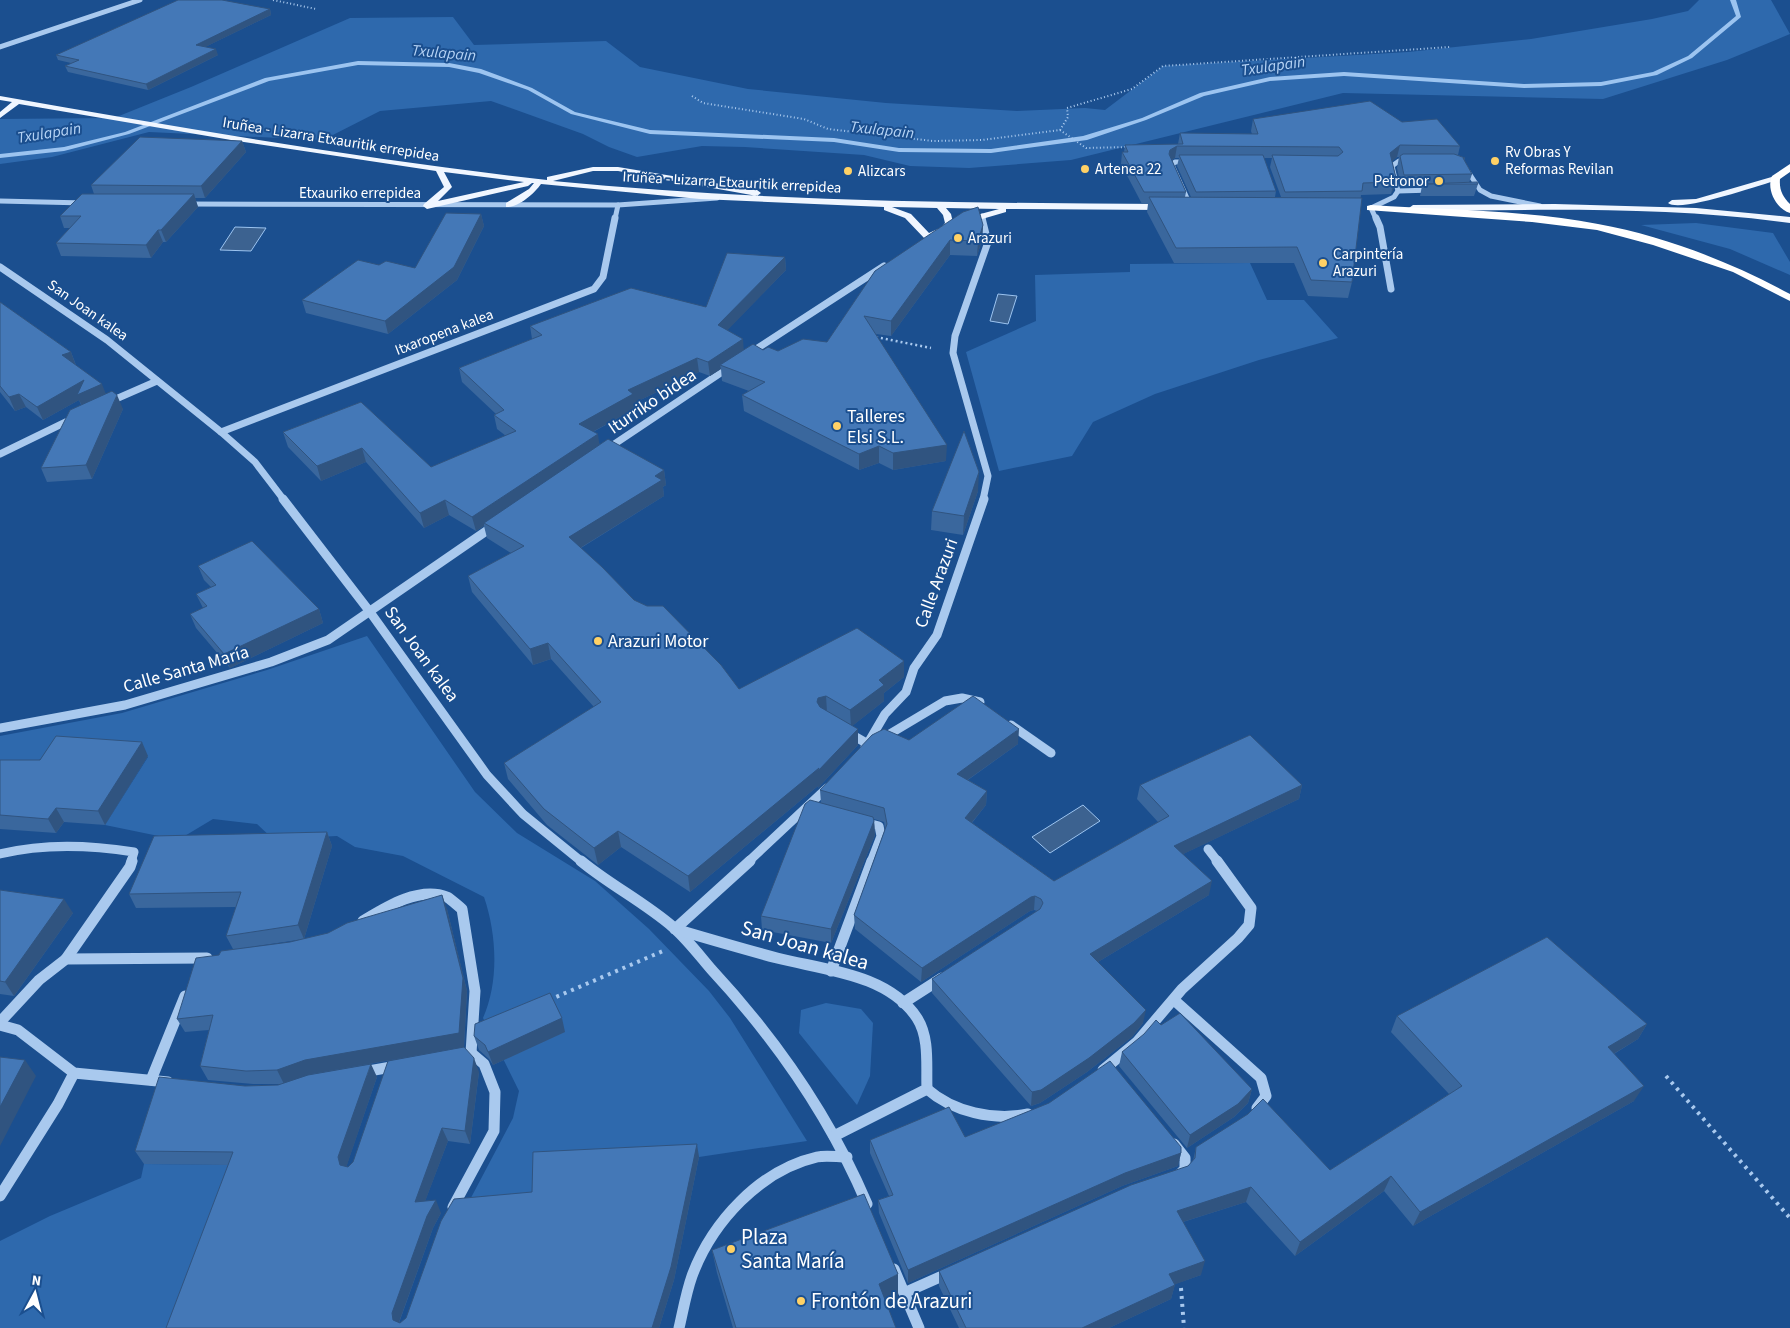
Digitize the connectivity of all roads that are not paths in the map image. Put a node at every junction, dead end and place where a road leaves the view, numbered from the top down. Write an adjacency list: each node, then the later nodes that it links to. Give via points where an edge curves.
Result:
1 (140, 0): 2 (street)
2 (43, 35): 3 (street); 4 (street)
3 (0, 48)
4 (0, 53)
5 (0, 98): 6 (main road, Iruñea - Lizarra Etxauritik errepidea)
6 (18, 101): 7 (main road); 12 (main road, Iruñea - Lizarra Etxauritik errepidea)
7 (0, 116)
8 (1417, 160): 18 (street, via 1399,161 1392,166)
9 (1195, 162): 30 (street, via 1175,162 1172,166)
10 (1458, 163): 17 (street, via 1464,165)
11 (1790, 167): 13 (highway)
12 (439, 170): 14 (main road, Iruñea - Lizarra Etxauritik errepidea); 28 (main road, via 448,187 442,196)
13 (1775, 178): 34 (main road, via 1697,200); 35 (highway, via 1776,196)
14 (539, 182): 19 (main road, Iruñea - Lizarra Etxauritik errepidea); 21 (main road, via 593,169 618,169); 25 (main road, via 532,191); 28 (main road)
15 (1444, 190): 18 (street)
16 (1471, 190): 17 (street)
17 (1480, 190): 33 (street, via 1510,202)
18 (1398, 191): 32 (street)
19 (720, 198): 21 (main road, Iruñea - Lizarra Etxauritik errepidea); 26 (street, Etxauriko errepidea)
20 (0, 200): 22 (street)
21 (806, 201): 23 (main road, Iruñea - Lizarra Etxauritik errepidea)
22 (89, 203)
23 (868, 203): 27 (main road, Iruñea - Lizarra Etxauritik errepidea); 39 (main road, via 908,216)
24 (174, 204): 28 (street, Etxauriko errepidea)
25 (509, 205): 26 (street, Etxauriko errepidea); 28 (street, Etxauriko errepidea)
26 (618, 205): 50 (street, Itxaropena kalea, via 603,278 594,289)
27 (939, 205): 29 (main road, Iruñea - Lizarra Etxauritik errepidea); 38 (main road, via 947,214 949,223)
28 (427, 206)
29 (1018, 206): 30 (main road, Iruñea - Lizarra Etxauritik errepidea); 36 (main road)
30 (1191, 208): 31 (main road, Iruñea - Lizarra Etxauritik errepidea)
31 (1201, 208)
32 (1367, 208): 33 (main road); 43 (street, via 1380,227); 44 (highway, via 1532,219 1598,228 1657,243 1737,270)
33 (1558, 208): 34 (main road)
34 (1620, 208): 37 (main road, via 1710,211)
35 (1790, 210)
36 (982, 216): 38 (main road); 59 (street, Calle Arazuri, via 988,242 955,336 953,353 988,476 986,492 937,635 914,668 914,676 906,692 885,714)
37 (1790, 220)
38 (946, 228): 39 (main road)
39 (928, 237): 40 (street)
40 (917, 244)
41 (894, 259): 45 (street)
42 (0, 267): 47 (street, San Joan kalea, via 107,340)
43 (1391, 289)
44 (1790, 298)
45 (745, 357)
46 (737, 362): 52 (street, Iturriko bidea)
47 (157, 381): 48 (street); 50 (street, San Joan kalea)
48 (97, 408)
49 (79, 416): 51 (street)
50 (221, 432): 54 (street, San Joan kalea, via 254,462)
51 (0, 454)
52 (600, 454)
53 (501, 521): 54 (street)
54 (370, 612): 58 (street, Calle Santa María, via 328,640 271,662 125,705); 67 (street, San Joan kalea, via 487,775 522,814 599,876 654,911)
55 (992, 710): 59 (street, via 977,700 945,701)
56 (1006, 721): 60 (street)
57 (838, 726): 59 (street)
58 (0, 728)
59 (868, 744): 61 (street)
60 (1051, 753)
61 (855, 758)
62 (836, 779): 67 (street, via 814,808)
63 (851, 818): 70 (street, via 879,826 881,836)
64 (1208, 848): 73 (street, via 1251,908 1249,926)
65 (0, 854): 69 (street, via 28,847 106,847 134,852 130,867)
66 (354, 926): 76 (street, via 419,894 446,897 462,909 475,991)
67 (675, 929): 70 (street, San Joan kalea); 88 (street, San Joan kalea, via 743,1003 808,1092)
68 (215, 957): 69 (street, via 196,962)
69 (66, 959): 75 (street, via 52,967)
70 (831, 971): 74 (street, San Joan kalea, via 856,977)
71 (952, 971): 74 (street)
72 (189, 983): 82 (street)
73 (1174, 1000): 81 (street, via 1112,1068); 87 (street, via 1261,1078 1266,1096)
74 (903, 1003): 85 (street, San Joan kalea, via 918,1019 926,1046)
75 (0, 1023): 79 (street, via 18,1030)
76 (466, 1054): 94 (street, via 484,1064 495,1092 494,1131)
77 (406, 1064): 78 (street)
78 (388, 1067): 80 (street); 84 (street)
79 (74, 1073): 82 (street); 92 (street)
80 (350, 1074)
81 (1092, 1078)
82 (151, 1080): 83 (street)
83 (179, 1083)
84 (382, 1085)
85 (927, 1089): 86 (street, via 945,1103 997,1116 1022,1116); 88 (street)
86 (1042, 1110)
87 (1244, 1118)
88 (834, 1136): 90 (street, San Joan kalea)
89 (1168, 1136): 91 (street, via 1189,1155 1185,1169)
90 (847, 1157): 93 (street, San Joan kalea); 98 (street, via 817,1157 787,1167 749,1192 717,1228 694,1271)
91 (1172, 1177)
92 (0, 1196)
93 (870, 1212)
94 (449, 1214)
95 (889, 1257): 97 (street)
96 (964, 1266): 97 (street)
97 (904, 1293): 99 (street)
98 (679, 1328)
99 (919, 1328)

